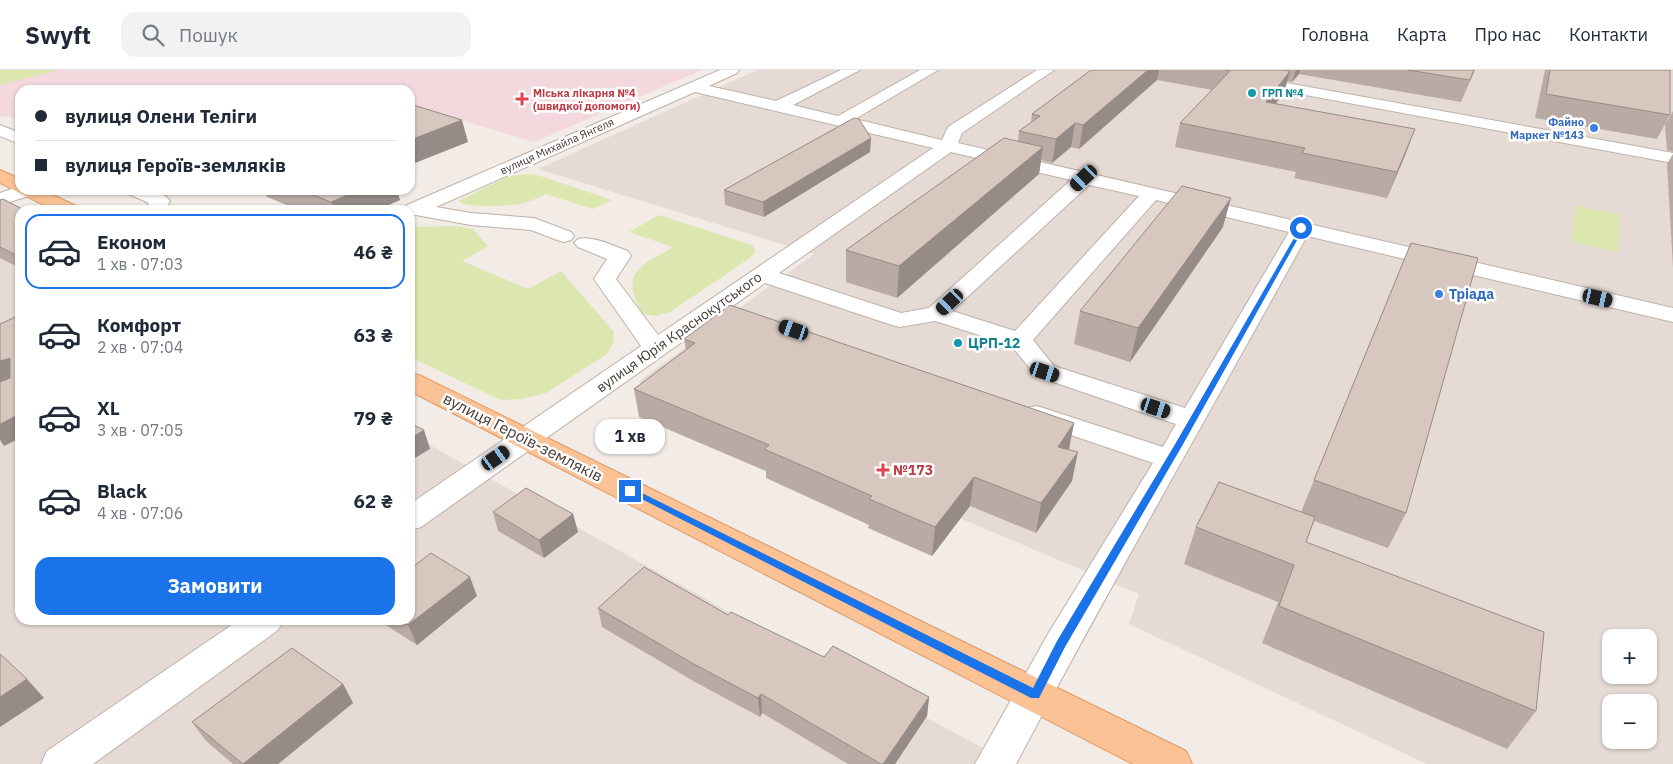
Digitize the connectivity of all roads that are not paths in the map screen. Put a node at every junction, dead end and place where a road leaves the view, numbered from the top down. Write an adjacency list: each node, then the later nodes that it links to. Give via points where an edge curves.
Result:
1 (732, 70): 6 (street, вулиця Михайла Янгеля)
2 (853, 70): 7 (street)
3 (931, 70): 8 (street)
4 (1047, 70): 11 (street, via 954,131)
5 (1191, 70): 12 (street)
6 (694, 87): 7 (street); 23 (street, вулиця Михайла Янгеля)
7 (779, 106): 8 (street)
8 (840, 120): 11 (street)
9 (0, 130): 10 (street)
10 (15, 137)
11 (949, 145): 14 (street); 26 (street, вулиця Юрія Краснокутського)
12 (1673, 158)
13 (0, 176): 15 (main road)
14 (1084, 178): 16 (street); 29 (street)
15 (15, 184)
16 (1152, 193): 25 (street); 31 (street)
17 (15, 194): 20 (street)
18 (38, 195): 21 (main road)
19 (145, 195): 22 (street, via 160,202)
20 (0, 199)
21 (59, 205)
22 (158, 205)
23 (415, 209)
24 (415, 210): 32 (street, via 534,224 620,256 604,279)
25 (1301, 228): 30 (street); 35 (street)
26 (762, 275): 27 (street, вулиця Юрія Краснокутського); 29 (street, via 900,320)
27 (718, 304): 28 (street); 32 (street, вулиця Юрія Краснокутського)
28 (746, 314)
29 (936, 314): 31 (street)
30 (1673, 315)
31 (1020, 340): 35 (street, via 1045,372)
32 (656, 349): 36 (street, вулиця Юрія Краснокутського)
33 (415, 383): 36 (main road, вулиця Героїв-земляків)
34 (1010, 404): 37 (street)
35 (1193, 420): 37 (street)
36 (525, 438): 38 (street, вулиця Юрія Краснокутського); 40 (main road, вулиця Героїв-земляків)
37 (1170, 459): 40 (street, via 1061,644)
38 (415, 515)
39 (259, 625): 41 (street)
40 (1035, 695): 42 (street); 43 (main road, вулиця Героїв-земляків)
41 (61, 764)
42 (995, 764)
43 (1172, 764)

